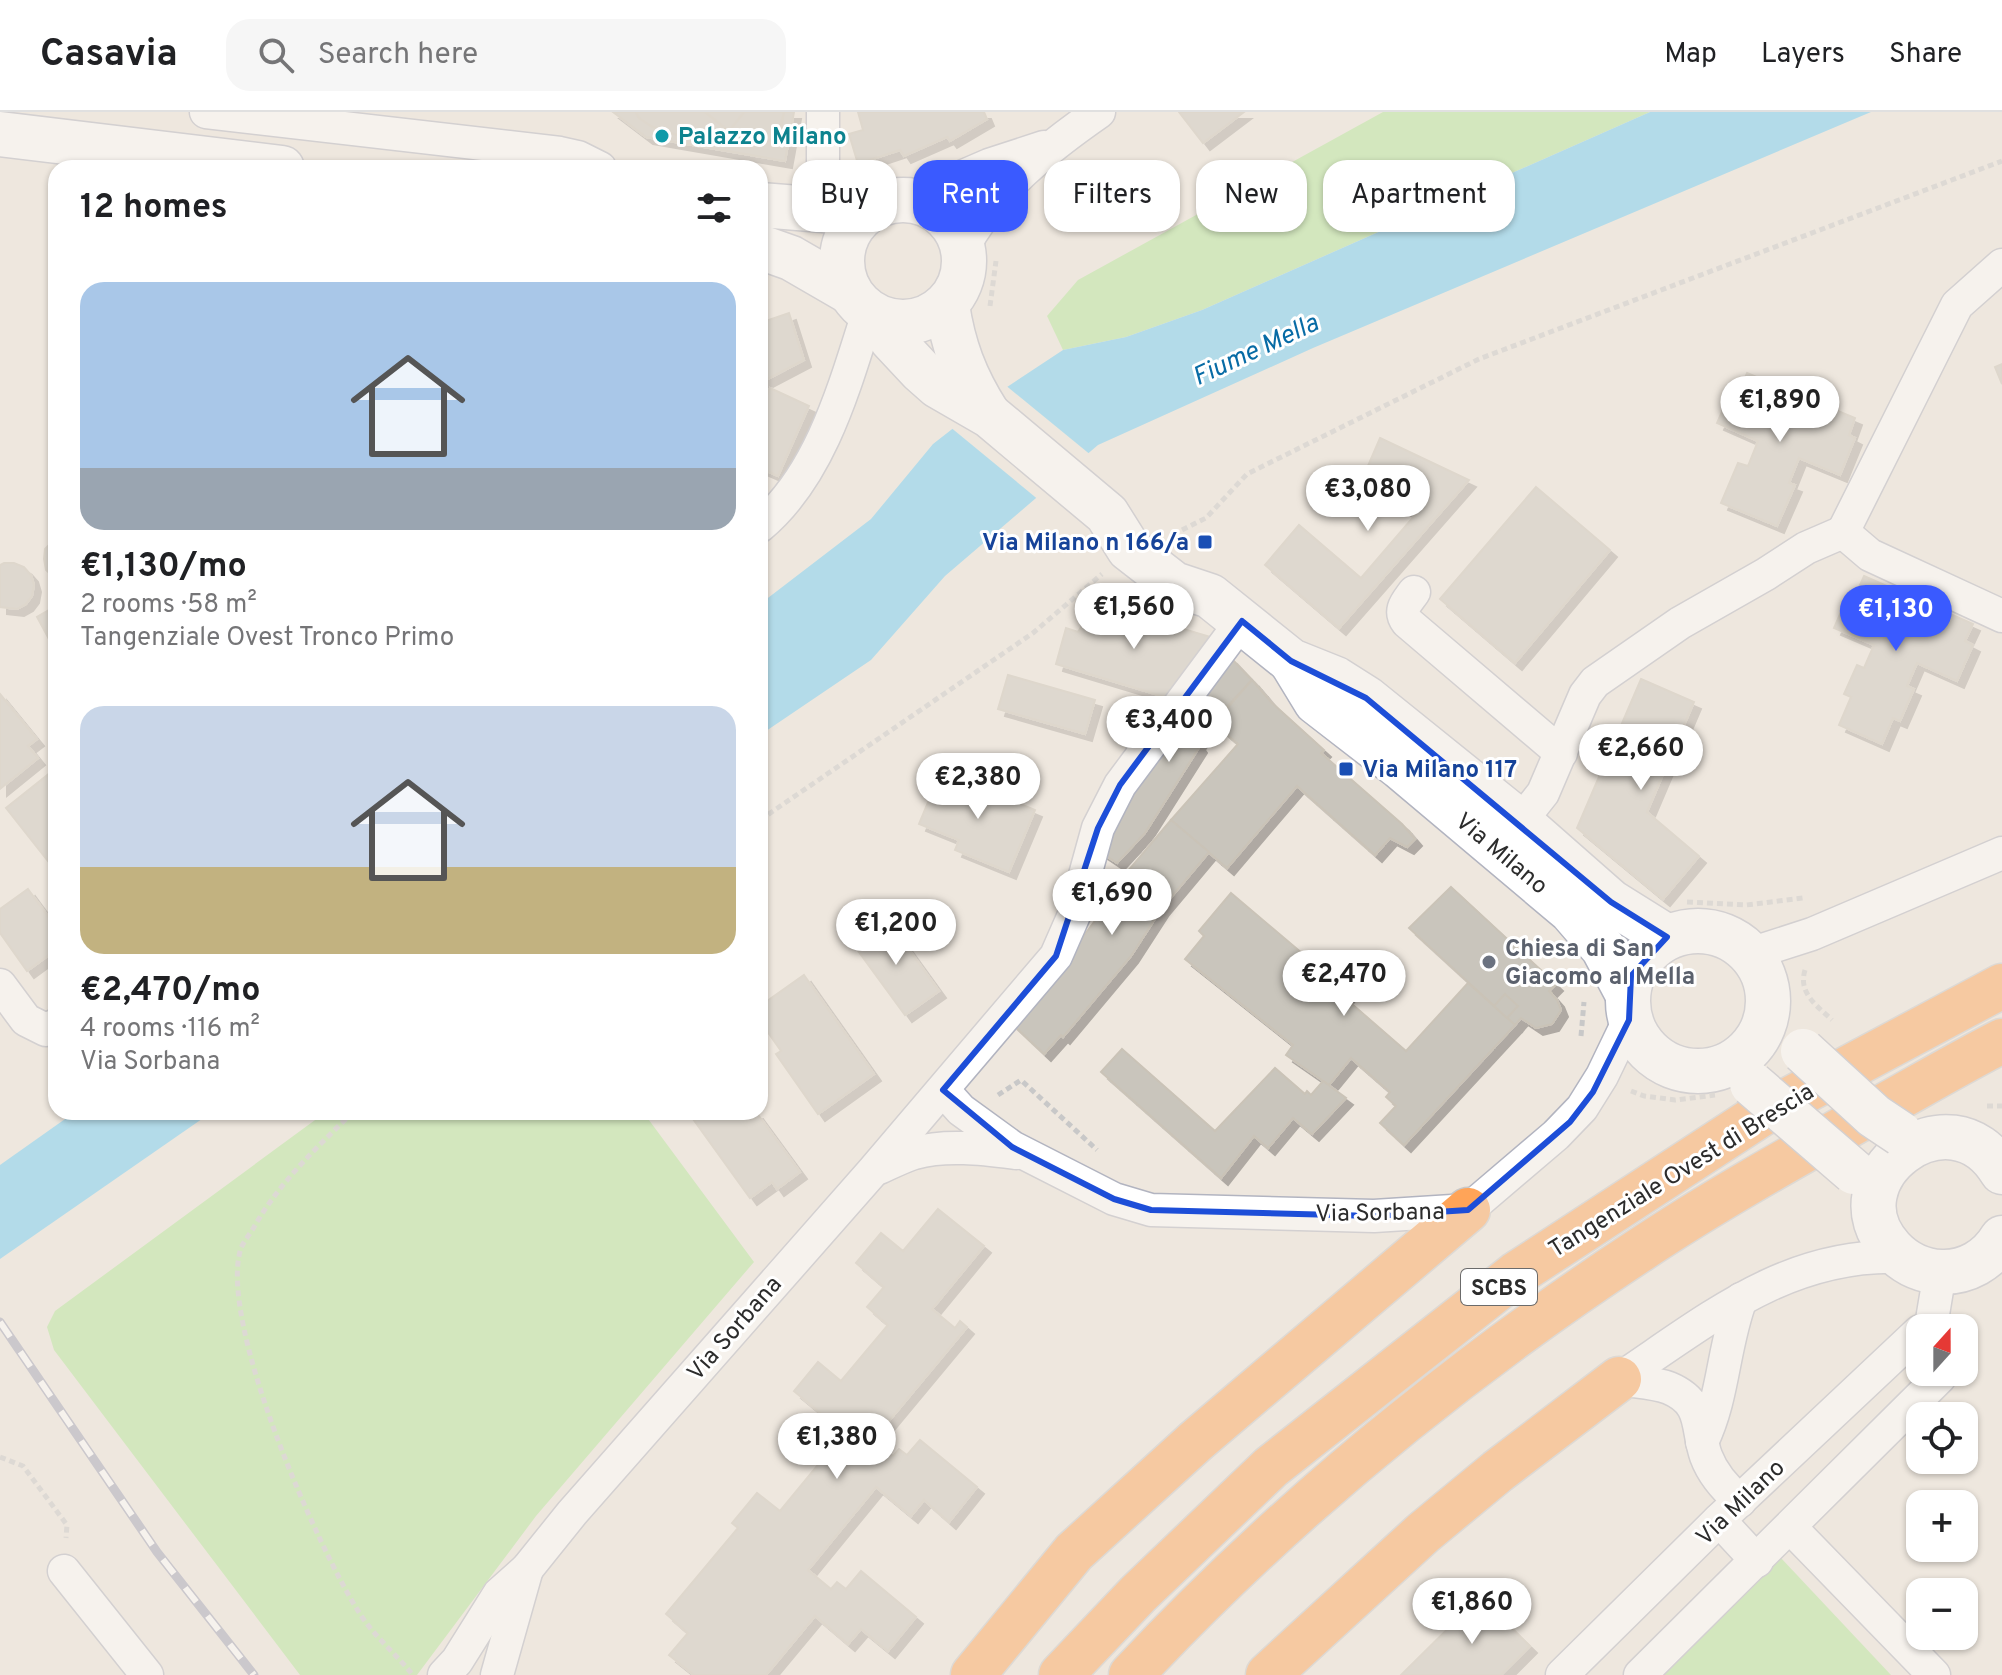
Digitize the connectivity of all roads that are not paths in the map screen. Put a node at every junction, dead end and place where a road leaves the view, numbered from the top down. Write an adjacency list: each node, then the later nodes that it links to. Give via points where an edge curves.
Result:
1 (212, 112): 6 (street); 8 (street)
2 (823, 112): 9 (street)
3 (1099, 112): 5 (street)
4 (0, 134): 6 (main road)
5 (1054, 143): 10 (street); 15 (street, via 975,224)
6 (208, 159): 7 (main road)
7 (216, 160)
8 (584, 160)
9 (823, 160)
10 (911, 200): 11 (main road); 15 (main road, via 944,216)
11 (897, 201)
12 (768, 206): 13 (main road)
13 (792, 208)
14 (849, 232): 18 (main road, via 842,265)
15 (980, 248): 19 (main road, via 964,268 958,288)
16 (768, 250): 18 (main road, via 791,258)
17 (2002, 265): 22 (street, via 1957,305)
18 (865, 308): 19 (main road, via 897,323); 20 (main road, Via Milano, via 938,386); 21 (street, via 850,372 829,425 802,475)
19 (967, 309): 20 (main road, Via Milano, via 952,337 964,373)
20 (990, 416): 24 (main road, Via Milano, via 1118,532 1149,527 1191,560)
21 (768, 518)
22 (1843, 532): 25 (street, via 1870,555); 27 (street, Via Milano, via 1806,548 1680,623 1595,682)
23 (1414, 592): 27 (street, via 1403,610 1407,622)
24 (1226, 609): 26 (main road, Via Milano); 39 (street, Via Sorbana, via 1098,828 1074,915 1056,956)
25 (2002, 616)
26 (1291, 661): 28 (main road, Via Milano, via 1366,698); 34 (main road, Via Milano, via 1316,702 1571,911 1603,948)
27 (1561, 753): 28 (street, Via Milano, via 1543,793)
28 (1520, 822): 30 (main road, Via Milano, via 1611,902)
29 (2002, 853): 31 (street, via 1812,934)
30 (1676, 920): 31 (main road, via 1684,932 1711,932); 34 (main road, via 1631,976)
31 (1750, 954): 35 (main road, via 1765,980)
32 (0, 985): 36 (street, via 26,1020)
33 (2002, 986): 63 (highway, Tangenziale Ovest di Brescia / SCBS, via 1760,1115 1516,1274 1271,1467)
34 (1628, 1006): 38 (main road, Via Milano, via 1639,1041 1655,1058); 45 (street, via 1602,1076 1582,1108)
35 (1768, 1010): 38 (main road, via 1754,1045 1740,1058); 40 (main road, bridge, via 1803,1051 1874,1116)
36 (48, 1029)
37 (2002, 1041): 64 (highway, Tangenziale Ovest di Brescia / SCBS, via 1802,1152 1550,1311 1308,1503)
38 (1733, 1083): 44 (main road, bridge)
39 (952, 1100): 41 (street, Via Sorbana); 42 (street, Via Sorbana)
40 (1910, 1138): 43 (main road, via 1960,1139 1980,1147); 44 (main road)
41 (1028, 1155): 42 (street, via 948,1149 915,1153); 45 (street, Via Sorbana, via 1114,1199 1151,1210 1374,1216)
42 (873, 1171): 57 (street, Via Sorbana)
43 (2002, 1172)
44 (1864, 1186): 47 (main road, via 1889,1246)
45 (1468, 1210): 62 (highway, via 1074,1552)
46 (1998, 1252): 47 (main road, via 1967,1268)
47 (1920, 1265): 48 (street, via 1856,1258 1822,1264); 49 (street, Via Milano)
48 (1741, 1299): 51 (street); 53 (street, via 1725,1352 1718,1402)
49 (1926, 1314)
50 (1906, 1347): 54 (street, Via Milano)
51 (1619, 1379): 53 (street, via 1684,1397 1702,1424); 65 (highway, via 1433,1524)
52 (1931, 1386): 55 (street)
53 (1702, 1442): 54 (street, via 1716,1475)
54 (1740, 1501): 55 (street); 56 (street); 66 (street, Via Milano)
55 (1795, 1523): 56 (street); 68 (street)
56 (1757, 1561): 67 (street)
57 (527, 1569): 60 (street, Via Sorbana, via 499,1594); 61 (street, Via Sorbana)
58 (64, 1571): 59 (street)
59 (147, 1675)
60 (444, 1675)
61 (497, 1675)
62 (973, 1675)
63 (1061, 1675)
64 (1131, 1675)
65 (1268, 1675)
66 (1562, 1675)
67 (1640, 1675)
68 (1934, 1675)

